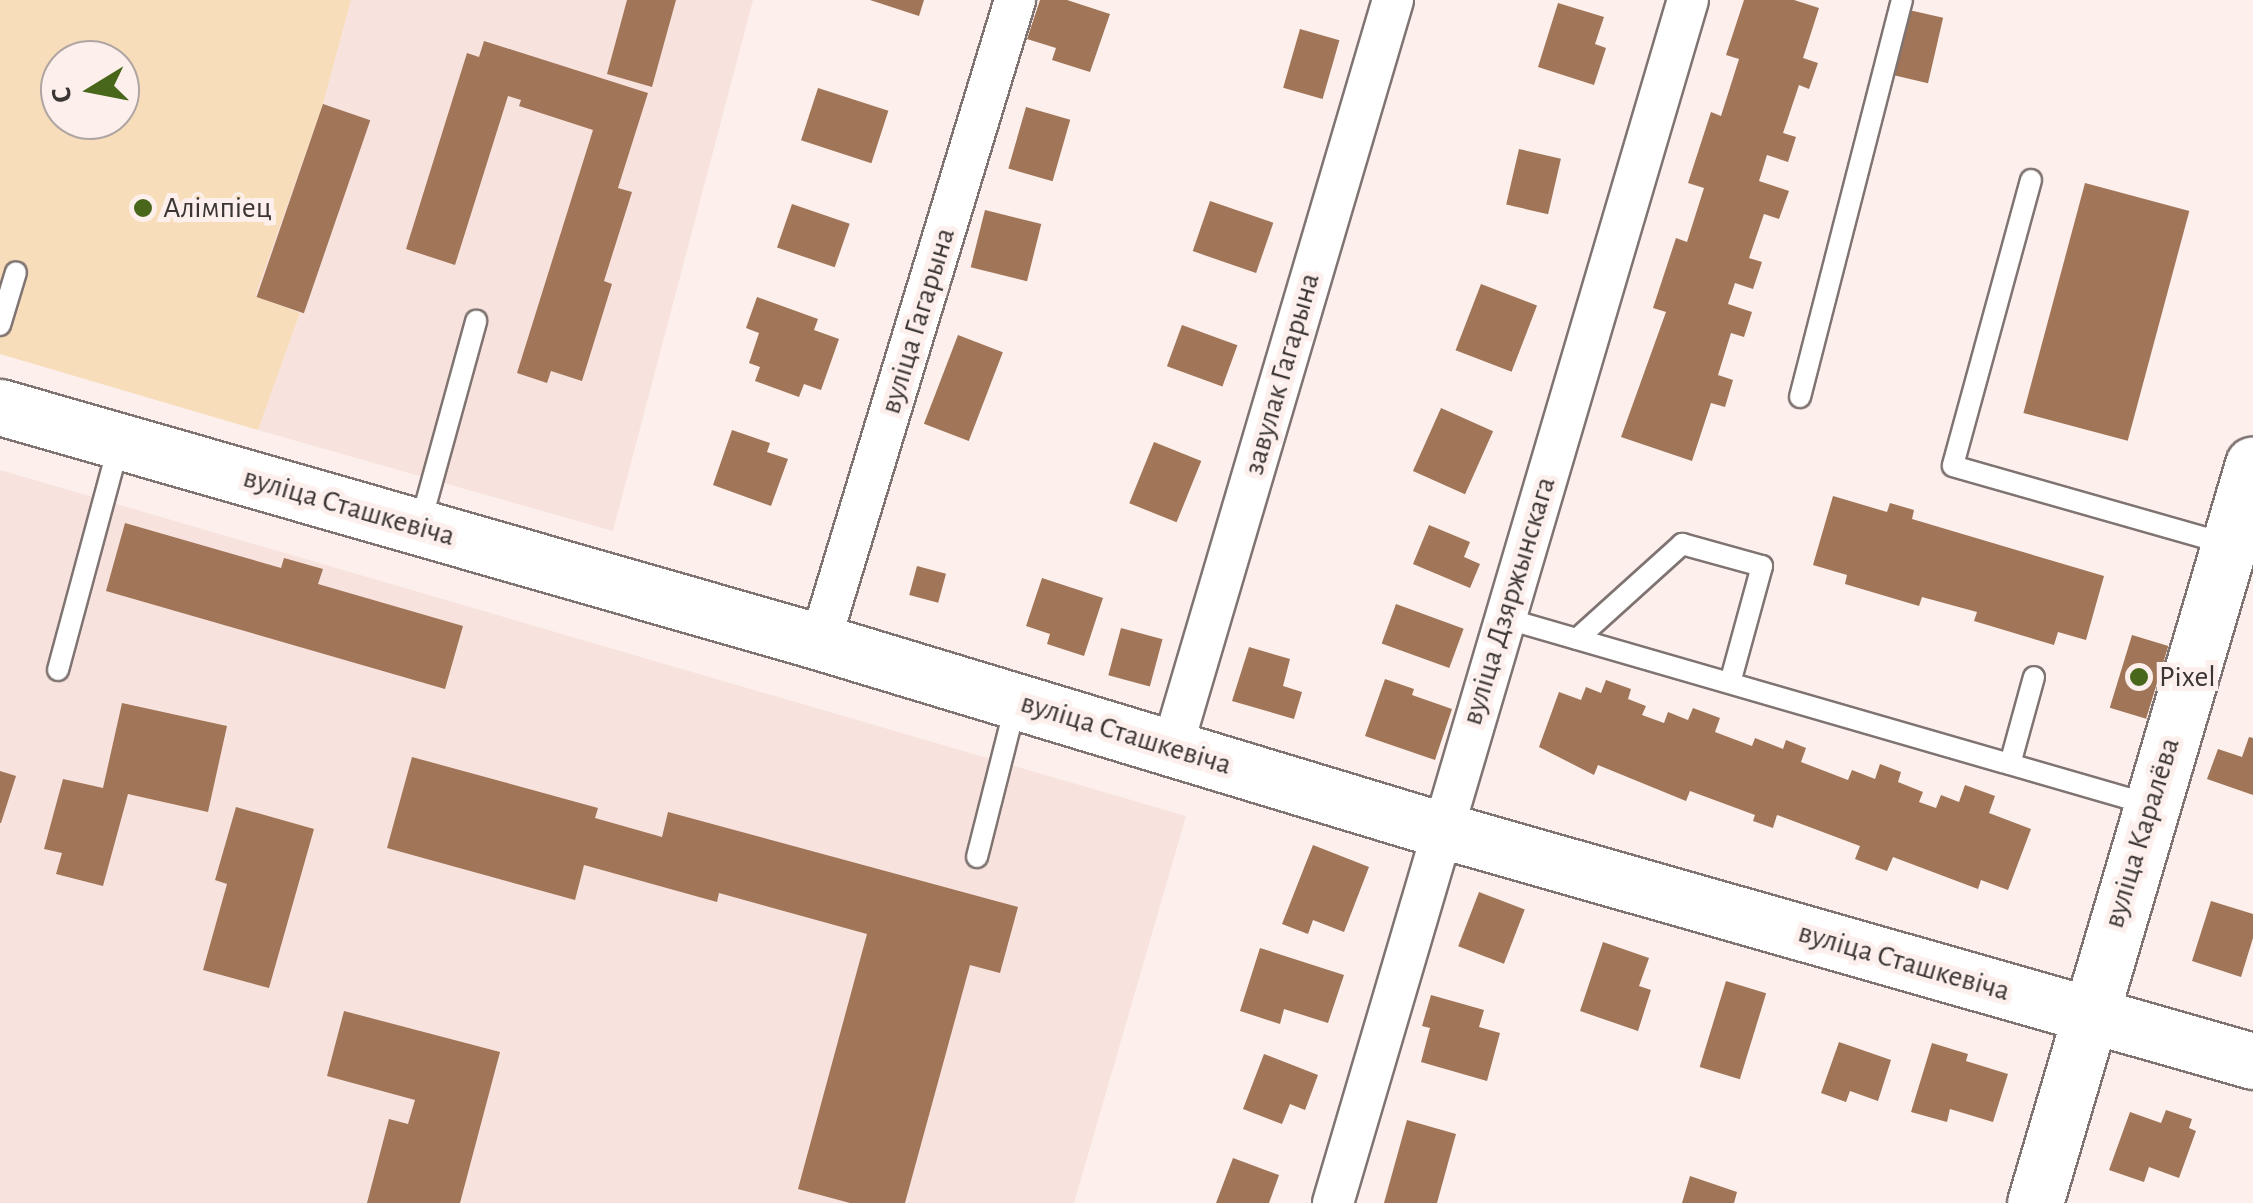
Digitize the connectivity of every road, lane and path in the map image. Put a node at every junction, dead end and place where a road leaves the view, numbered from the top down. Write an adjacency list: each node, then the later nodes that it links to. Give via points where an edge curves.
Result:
1 (1015, 0): 17 (street, вуліца Гагарына)
2 (1394, 0): 22 (street, завулак Гагарына)
3 (1688, 0): 15 (street, вуліца Дзяржынскага)
4 (1902, 0): 9 (lane)
5 (2031, 180): 14 (lane, via 1953,466)
6 (16, 272): 8 (lane)
7 (476, 321): 13 (lane)
8 (0, 325)
9 (1800, 397)
10 (0, 406): 11 (main road, вуліца Сташкевіча)
11 (120, 442): 13 (main road, вуліца Сташкевіча); 18 (lane)
12 (2253, 464): 14 (main road, вуліца Каралёва)
13 (420, 527): 17 (main road, вуліца Сташкевіча)
14 (2228, 545): 24 (main road, вуліца Каралёва)
15 (1504, 618): 16 (lane); 25 (street, вуліца Дзяржынскага)
16 (1578, 639): 20 (lane); 20 (lane, via 1682,544 1762,566)
17 (820, 642): 21 (main road, вуліца Сташкевіча)
18 (58, 670)
19 (2034, 677): 23 (lane)
20 (1730, 683): 23 (lane)
21 (1016, 701): 22 (main road, вуліца Сташкевіча); 26 (lane)
22 (1172, 748): 25 (main road, вуліца Сташкевіча)
23 (2010, 764): 24 (lane)
24 (2151, 804): 27 (main road, вуліца Каралёва)
25 (1442, 830): 27 (main road, вуліца Сташкевіча); 29 (street, вуліца Дзяржынскага)
26 (976, 857)
27 (2088, 1015): 28 (main road, вуліца Сташкевіча); 30 (main road, вуліца Каралёва)
28 (2253, 1060)
29 (1333, 1203)
30 (2035, 1203)

